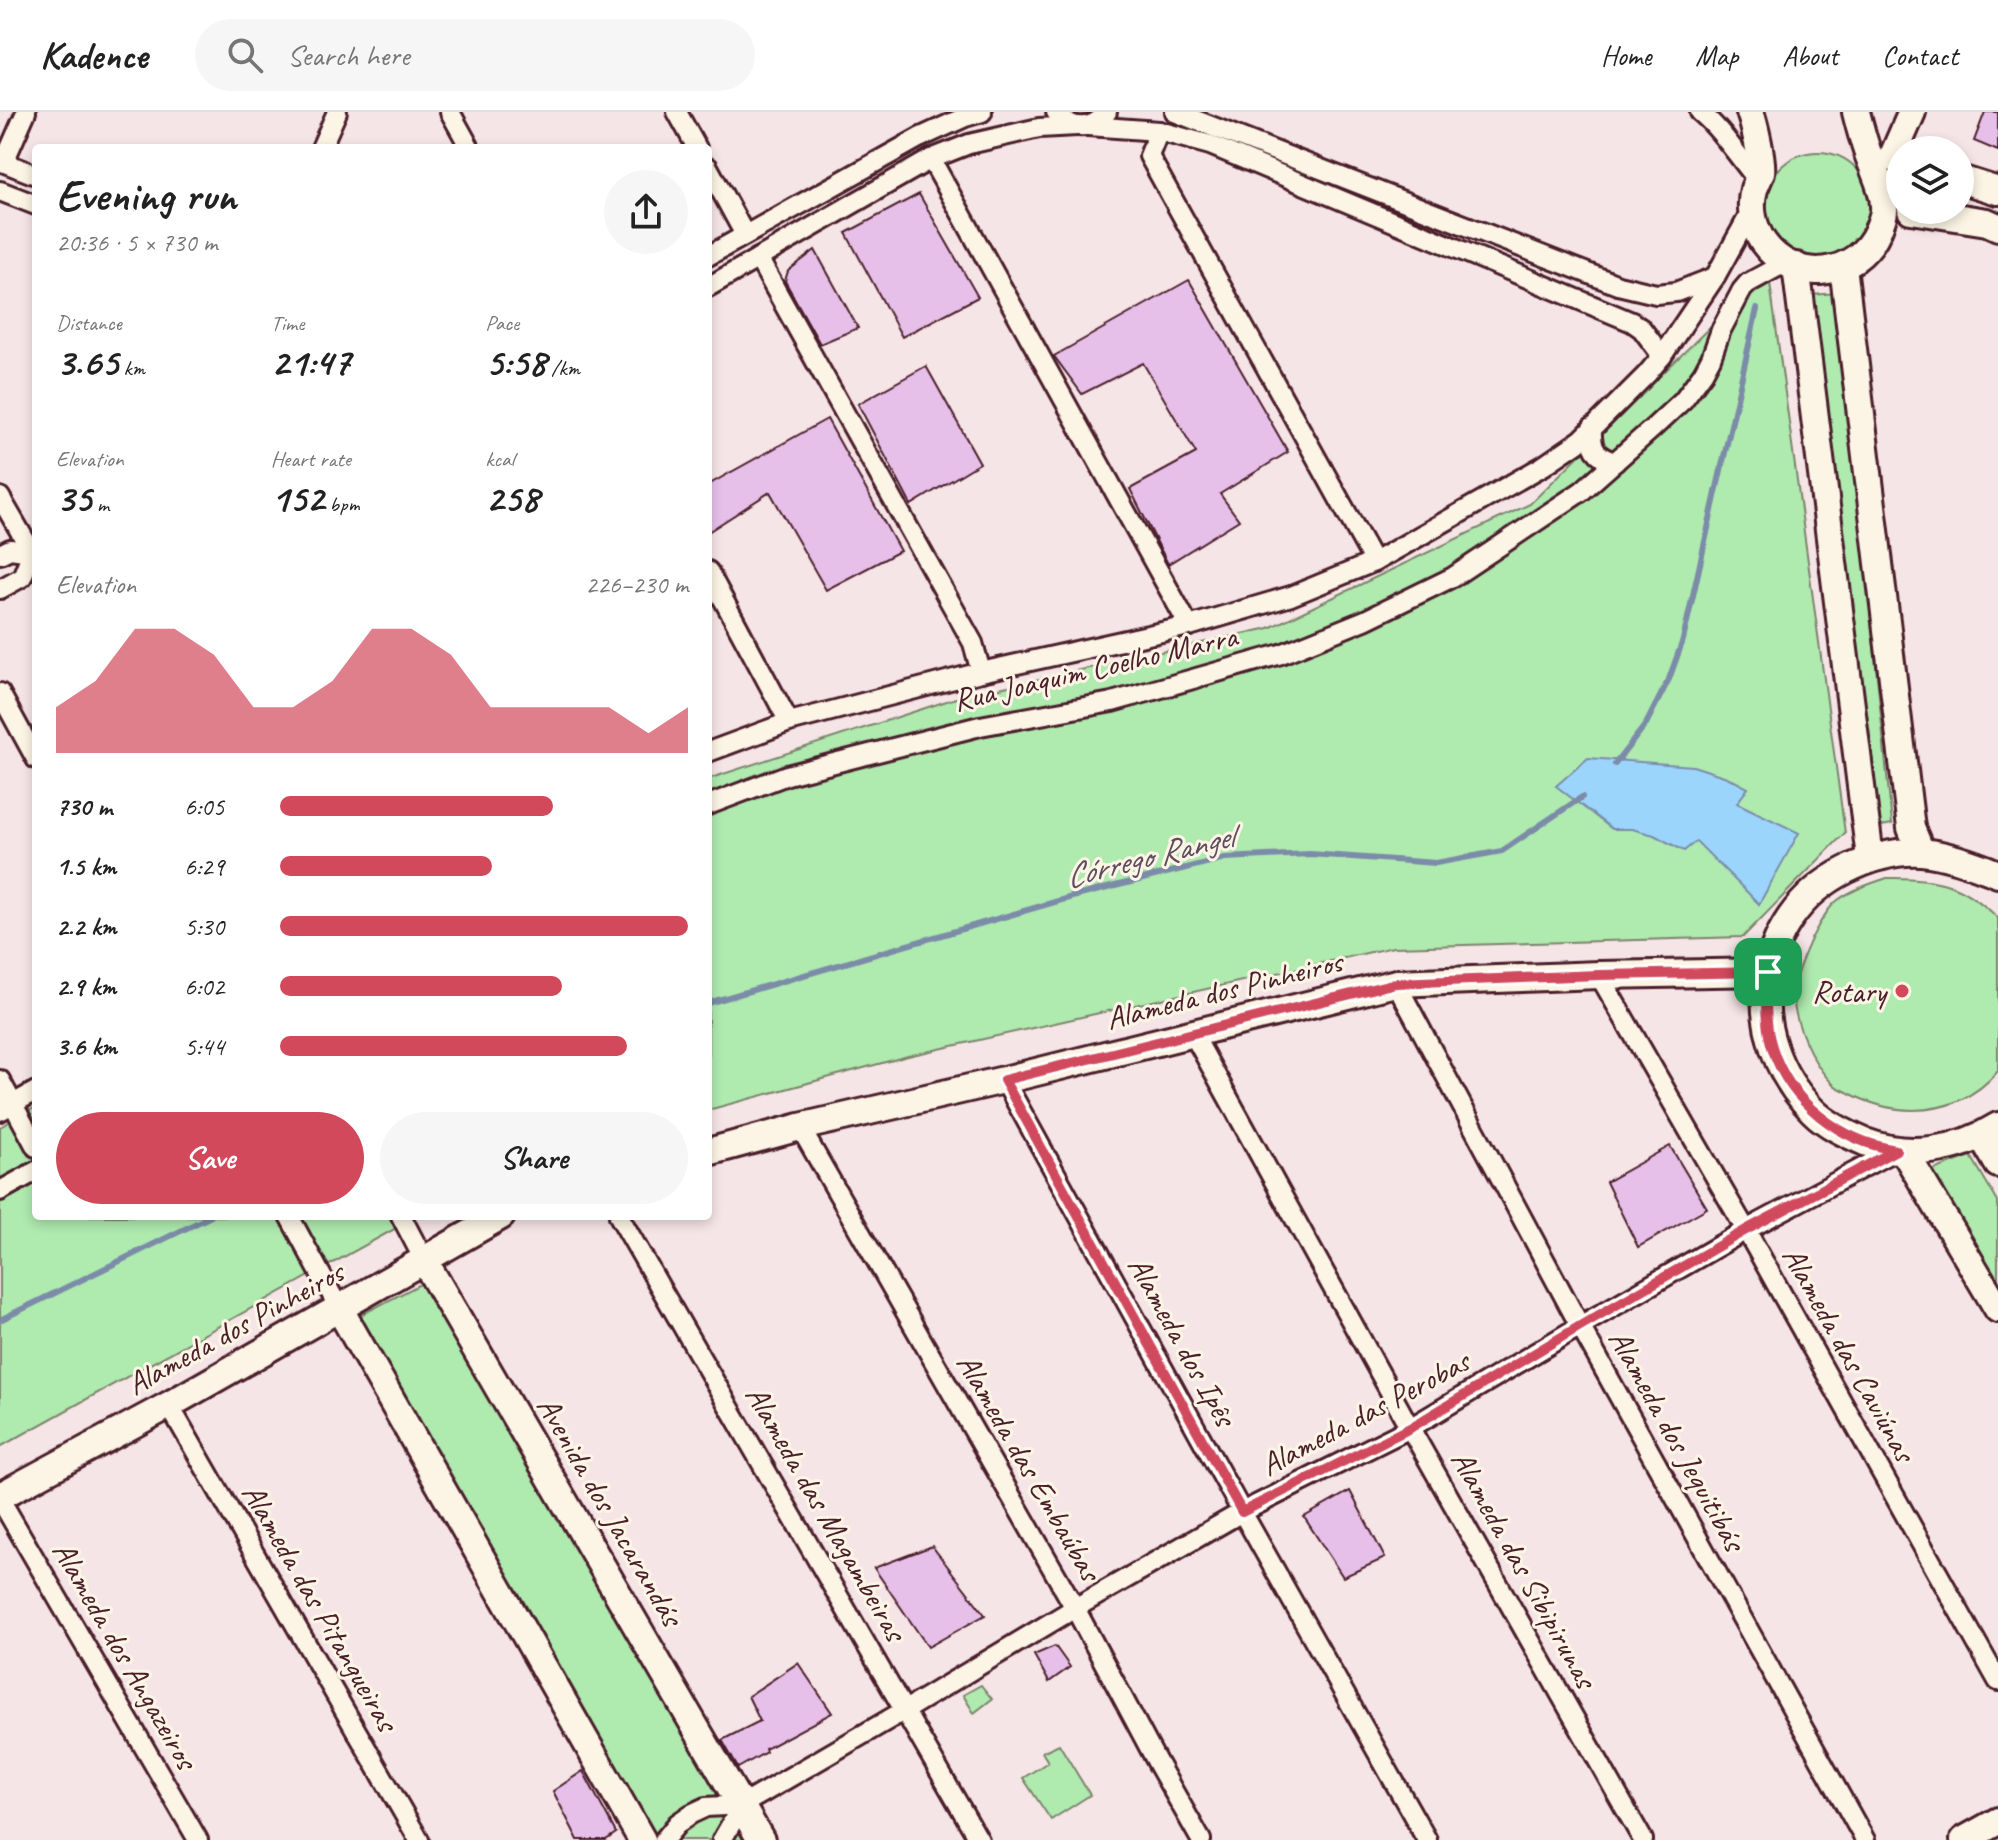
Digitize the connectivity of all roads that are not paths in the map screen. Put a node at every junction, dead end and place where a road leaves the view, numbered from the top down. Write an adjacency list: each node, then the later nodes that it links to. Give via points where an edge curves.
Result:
1 (26, 112): 21 (street)
2 (337, 112): 16 (street)
3 (450, 112): 17 (street)
4 (677, 112): 18 (street)
5 (982, 112): 35 (street, via 919,138)
6 (1056, 112): 13 (street, via 1067,123)
7 (1107, 112): 13 (street, via 1098,122)
8 (1175, 112): 40 (street, via 1618,285 1656,294)
9 (1700, 112): 25 (street)
10 (1750, 112): 25 (street, via 1761,171)
11 (1856, 112): 19 (street)
12 (1912, 112): 15 (street)
13 (1082, 126): 14 (street); 20 (street, via 1039,128)
14 (1159, 131): 42 (street, via 1210,145 1632,322); 50 (street, via 1149,156)
15 (1899, 136)
16 (323, 144)
17 (468, 144)
18 (695, 144)
19 (1886, 157)
20 (931, 159): 37 (street); 53 (street)
21 (2, 161): 23 (street)
22 (1886, 164): 29 (street, via 1881,187)
23 (32, 173)
24 (712, 174): 35 (street)
25 (1757, 179): 31 (street)
26 (1974, 183): 28 (street)
27 (0, 191): 30 (street)
28 (1998, 191)
29 (1886, 193)
30 (32, 203)
31 (1752, 210): 38 (street, via 1762,240); 40 (street, Rua Joaquim Coelho Marra)
32 (1974, 215): 34 (street)
33 (1886, 217): 39 (street, via 1861,255)
34 (1994, 217)
35 (745, 235): 36 (street)
36 (712, 254)
37 (758, 258): 41 (street); 54 (street, via 973,643)
38 (1791, 264): 39 (street, via 1824,271); 44 (street, Rua Joaquim Coelho Marra, via 1748,283 1703,373 1683,400); 61 (street)
39 (1843, 266): 60 (street, via 1911,828)
40 (1715, 277): 42 (street, Rua Joaquim Coelho Marra)
41 (712, 285)
42 (1662, 356): 43 (street, Rua Joaquim Coelho Marra)
43 (1592, 428): 44 (street, via 1593,446 1602,458); 50 (street, Rua Joaquim Coelho Marra, via 1543,466)
44 (1615, 462): 59 (street, Rua Joaquim Coelho Marra, via 1582,491 1453,577 1281,654 1112,702 980,726 787,775)
45 (0, 497): 46 (street)
46 (32, 548)
47 (32, 553): 48 (street, via 10,549)
48 (0, 554)
49 (32, 559): 52 (street, via 22,577)
50 (1374, 562): 53 (street, Rua Joaquim Coelho Marra, via 1291,596)
51 (712, 578): 56 (street)
52 (0, 589)
53 (1189, 626): 54 (street, Rua Joaquim Coelho Marra)
54 (981, 672): 56 (street, Rua Joaquim Coelho Marra)
55 (0, 693): 58 (street)
56 (789, 722): 57 (street, Rua Joaquim Coelho Marra)
57 (712, 751)
58 (32, 752)
59 (712, 803)
60 (1921, 852): 61 (street); 62 (street)
61 (1870, 858): 63 (street, via 1826,880 1791,915)
62 (1998, 873)
63 (1768, 972): 64 (street, Alameda dos Pinheiros); 75 (street, via 1765,1008 1772,1047 1789,1083 1814,1113 1844,1134)
64 (1599, 975): 65 (street, Alameda dos Pinheiros); 83 (street, Alameda das Caviúnas)
65 (1396, 983): 66 (street, Alameda dos Pinheiros); 87 (street, Alameda dos Jequitibás)
66 (1192, 1032): 68 (street, Alameda dos Pinheiros); 89 (street, Alameda das Sibipirunas)
67 (0, 1080): 70 (street)
68 (1004, 1080): 71 (street, Alameda dos Pinheiros); 91 (street, Alameda dos Ipês)
69 (32, 1093): 70 (street)
70 (7, 1108): 73 (street)
71 (800, 1127): 74 (street, Alameda dos Pinheiros); 92 (street, Alameda das Embaúbas)
72 (1990, 1131): 75 (street, via 1961,1145); 76 (street)
73 (32, 1142)
74 (712, 1151)
75 (1900, 1151): 83 (street, Alameda das Perobas); 86 (street)
76 (1998, 1164)
77 (32, 1173): 78 (street)
78 (0, 1191)
79 (291, 1220): 85 (street)
80 (403, 1220): 84 (street, Avenida dos Jacarandás)
81 (494, 1220): 84 (street, Alameda dos Pinheiros)
82 (621, 1220): 94 (street, Alameda das Magambeiras)
83 (1746, 1230): 87 (street, Alameda das Perobas); 93 (street, Alameda das Caviúnas)
84 (424, 1260): 85 (street, Alameda dos Pinheiros); 95 (street, Avenida dos Jacarandás)
85 (339, 1308): 88 (street, Alameda dos Pinheiros); 99 (street)
86 (1998, 1309)
87 (1580, 1326): 89 (street, Alameda das Perobas); 107 (street, Alameda dos Jequitibás)
88 (169, 1405): 90 (street, Alameda dos Pinheiros); 98 (street, Alameda das Pitangueiras)
89 (1410, 1428): 91 (street, Alameda das Perobas); 106 (street, Alameda das Sibipirunas)
90 (0, 1498): 97 (street, Alameda dos Angazeiros)
91 (1242, 1512): 92 (street, Alameda das Perobas); 105 (street, Alameda dos Ipês)
92 (1075, 1608): 94 (street, Alameda das Perobas); 104 (street, Alameda das Embaúbas)
93 (1998, 1681)
94 (905, 1710): 95 (street, Alameda das Perobas); 103 (street, Alameda das Magambeiras)
95 (742, 1805): 100 (street, Alameda das Perobas, via 706,1807 678,1823); 101 (street); 102 (street, Avenida dos Jacarandás)
96 (1998, 1821): 108 (street)
97 (198, 1840)
98 (419, 1840)
99 (642, 1840)
100 (664, 1840)
101 (722, 1840)
102 (761, 1840)
103 (979, 1840)
104 (1201, 1840)
105 (1427, 1840)
106 (1643, 1840)
107 (1865, 1840)
108 (1964, 1840)

